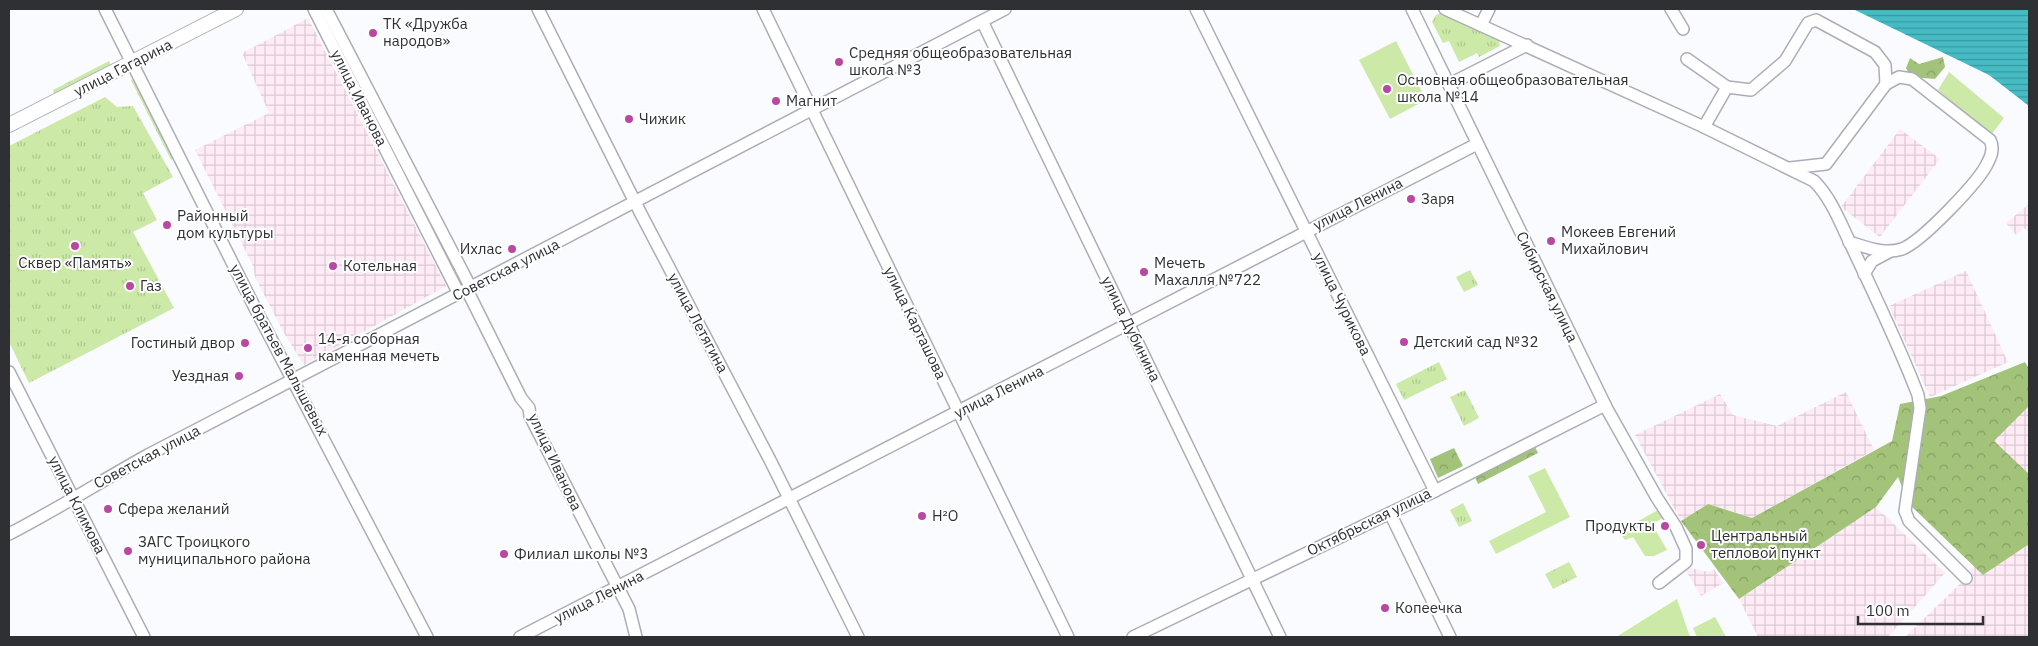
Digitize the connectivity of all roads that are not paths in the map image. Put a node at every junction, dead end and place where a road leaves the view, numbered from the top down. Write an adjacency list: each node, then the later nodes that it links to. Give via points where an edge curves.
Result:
1 (105, 9): 18 (street, улица братьев Малышевых)
2 (236, 9): 18 (main road, улица Гагарина)
3 (314, 9): 34 (street, улица Иванова)
4 (326, 9): 34 (street, улица Иванова)
5 (538, 9): 29 (street, улица Летягина)
6 (762, 9): 22 (street, улица Карташова)
7 (1005, 9): 13 (street, Советская улица)
8 (1196, 9): 30 (street, улица Чурикова)
9 (1412, 9): 19 (street, Сибирская улица)
10 (1445, 9): 14 (street)
11 (1489, 9): 14 (street)
12 (1671, 9): 15 (street)
13 (982, 21): 22 (street, Советская улица); 35 (street, улица Дубинина)
14 (1481, 25): 16 (street)
15 (1683, 29)
16 (1527, 45): 19 (street); 24 (street)
17 (1687, 60): 21 (street)
18 (131, 64): 23 (main road, улица Гагарина); 37 (street, улица братьев Малышевых)
19 (1450, 84): 25 (street, Сибирская улица)
20 (1886, 84): 21 (street, via 1885,65 1875,52 1816,20 1808,23 1788,57 1758,85 1751,90); 26 (street); 32 (street, via 1899,77 1912,79 1987,135 1992,144 1988,164 1965,192 1918,239 1903,249)
21 (1727, 87): 24 (street)
22 (812, 109): 29 (street, Советская улица); 39 (street, улица Карташова)
23 (9, 125)
24 (1704, 127): 27 (street)
25 (1477, 144): 30 (street, улица Ленина); 38 (street, Сибирская улица)
26 (1826, 164): 27 (street); 28 (street)
27 (1790, 168): 28 (street)
28 (1820, 187): 31 (street)
29 (635, 202): 34 (street, Советская улица); 42 (street, улица Летягина)
30 (1306, 231): 35 (street, улица Ленина); 40 (street, улица Чурикова)
31 (1849, 242): 32 (street); 33 (street)
32 (1889, 252): 33 (street, via 1872,261)
33 (1864, 274): 45 (street, via 1918,395 1920,408 1905,511 1908,521)
34 (466, 290): 37 (street, Советская улица); 48 (street, улица Иванова, via 529,408 530,416)
35 (1129, 324): 39 (street, улица Ленина); 46 (street, улица Дубинина)
36 (9, 372): 41 (street, улица Климова)
37 (294, 380): 41 (street, Советская улица, via 148,455); 50 (street, улица братьев Малышевых)
38 (1605, 404): 40 (street, Октябрьская улица); 47 (street, Сибирская улица, via 1686,549 1686,562)
39 (958, 412): 42 (street, улица Ленина); 54 (street, улица Карташова)
40 (1434, 492): 43 (street, Октябрьская улица)
41 (74, 499): 44 (street, Советская улица); 49 (street, улица Климова)
42 (790, 500): 48 (street, улица Ленина); 53 (street, улица Летягина)
43 (1390, 513): 46 (street, Октябрьская улица); 57 (street)
44 (9, 534)
45 (1966, 578)
46 (1251, 579): 55 (street, Октябрьская улица); 56 (street, улица Дубинина)
47 (1660, 584)
48 (618, 588): 51 (street, улица Ленина); 52 (street, улица Иванова, via 629,610)
49 (144, 637)
50 (427, 637)
51 (520, 637)
52 (636, 637)
53 (858, 637)
54 (1068, 637)
55 (1132, 637)
56 (1280, 637)
57 (1450, 637)

